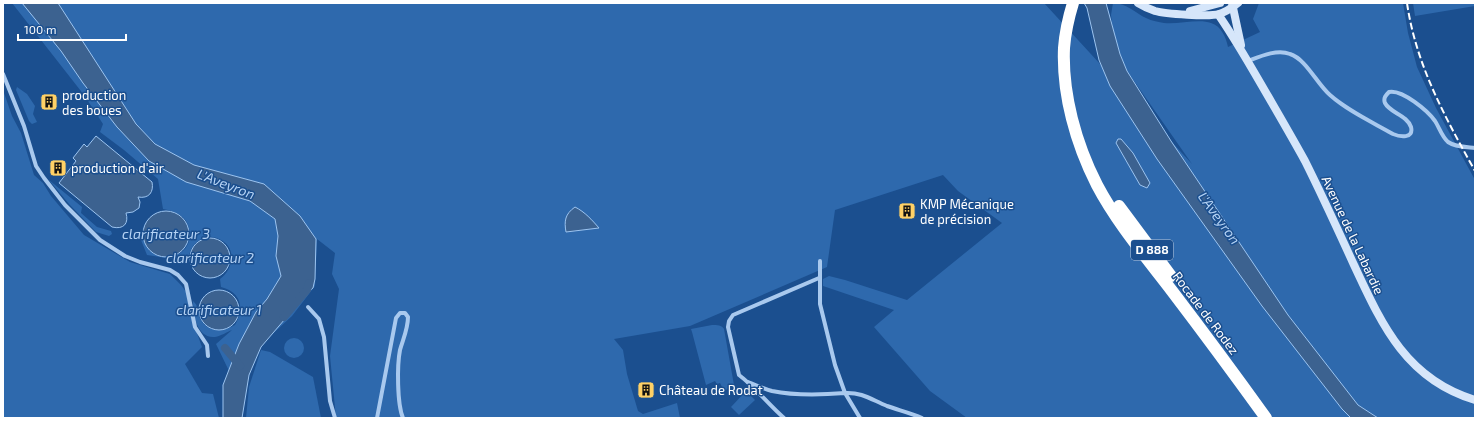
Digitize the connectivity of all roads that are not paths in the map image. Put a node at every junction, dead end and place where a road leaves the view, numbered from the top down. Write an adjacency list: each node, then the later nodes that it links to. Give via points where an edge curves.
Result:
1 (1073, 3): 9 (highway, Rocade de Rodez, via 1064,46)
2 (1138, 3): 5 (street, via 1155,11)
3 (1220, 3): 5 (street)
4 (1232, 4): 6 (street); 7 (street, Avenue de la Labardie)
5 (1180, 14): 6 (street)
6 (1220, 14): 7 (street, Avenue de la Labardie)
7 (1242, 49): 8 (street, Avenue de la Labardie)
8 (1248, 61): 11 (street, via 1274,52 1292,54 1337,101 1393,134 1406,137 1411,126 1388,107 1385,101 1389,92 1400,93 1431,116 1449,142); 18 (street, Avenue de la Labardie, via 1305,161 1373,306 1394,341 1407,358 1425,374 1446,388)
9 (1066, 63): 25 (highway, Rocade de Rodez / D 888, via 1068,99 1073,122 1097,185 1124,226); 26 (highway, Rocade de Rodez / D 888, via 1078,117 1098,171 1119,206)
10 (3, 74): 15 (street, via 24,126 36,166 44,178 100,240 125,256 170,270 178,275 186,284 195,327 206,345)
11 (1475, 148)
12 (820, 261): 13 (street)
13 (819, 278): 16 (street, via 733,315 728,321 739,375); 17 (street, via 823,319)
14 (308, 307): 19 (street, via 319,319 324,337 330,401)
15 (208, 356)
16 (748, 382): 17 (street, via 771,391 792,394); 22 (street)
17 (845, 393): 23 (street); 24 (street, via 858,393)
18 (1475, 400)
19 (335, 418)
20 (377, 418): 21 (street, via 396,318 400,313 405,313 408,325 400,351 398,398)
21 (403, 418)
22 (784, 418)
23 (860, 418)
24 (922, 418)
25 (1266, 418)
26 (1274, 418)

